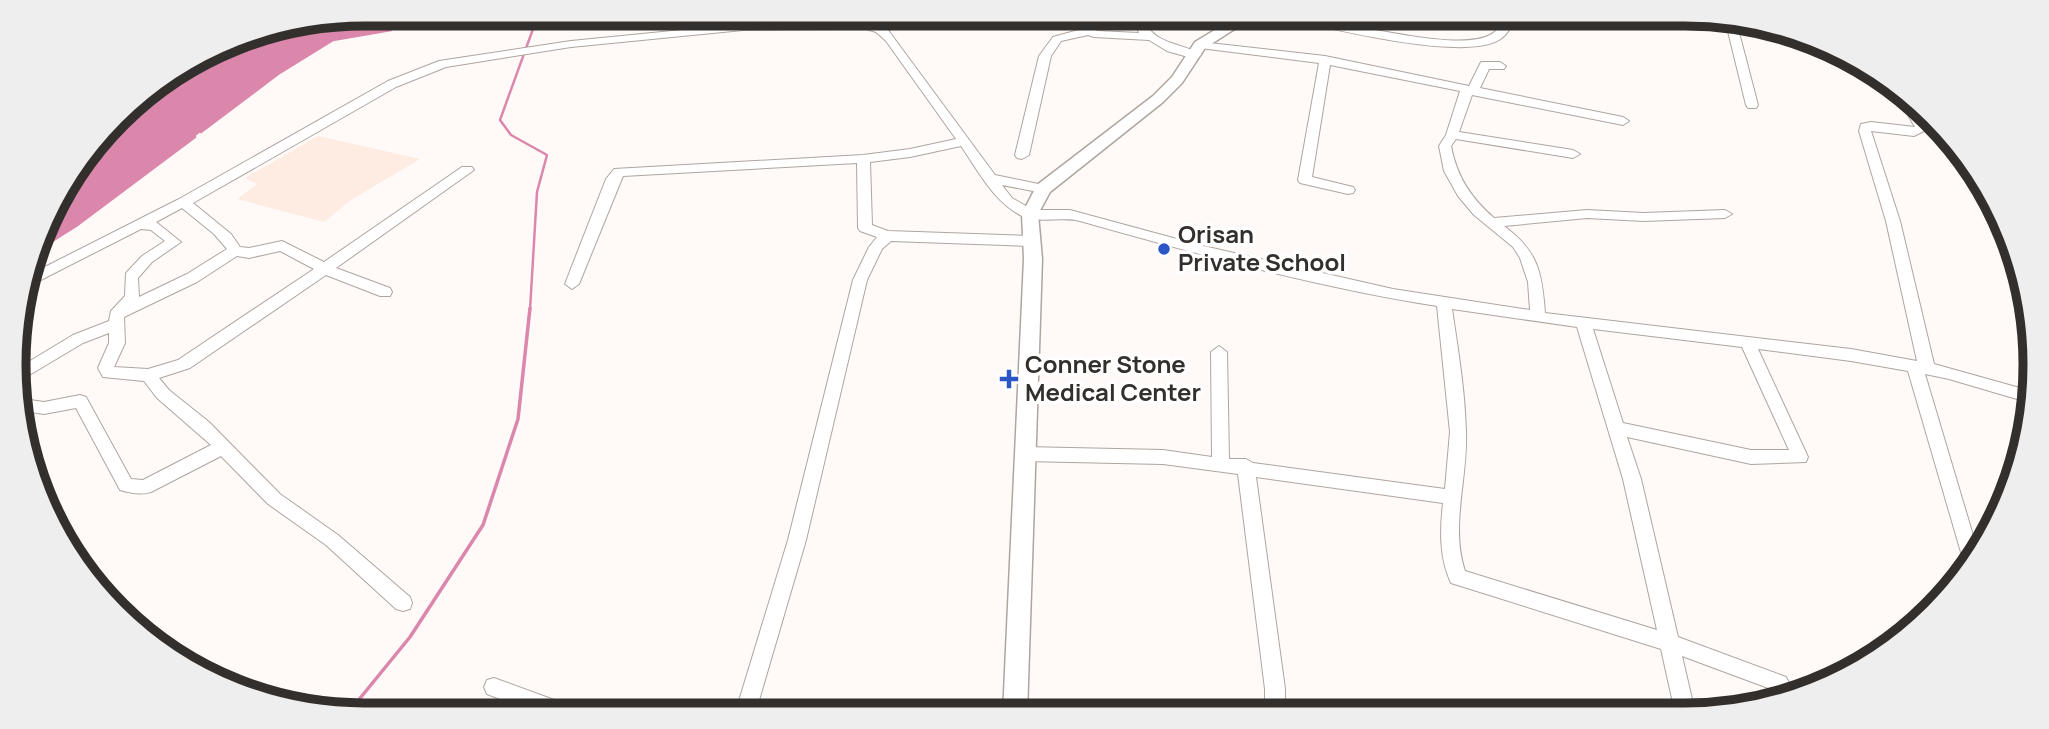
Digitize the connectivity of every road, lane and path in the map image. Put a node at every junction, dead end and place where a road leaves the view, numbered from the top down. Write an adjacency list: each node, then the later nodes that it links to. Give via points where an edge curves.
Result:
1 (750, 26): 9 (street)
2 (864, 26): 10 (street)
3 (889, 26): 10 (street)
4 (1085, 26): 11 (street)
5 (1138, 26): 13 (street)
6 (1233, 26): 14 (main road)
7 (1354, 26): 8 (street, via 1458,43 1492,39)
8 (1506, 26)
9 (743, 27): 30 (street, via 443,64 418,72)
10 (882, 28): 22 (street)
11 (1088, 30): 13 (street); 24 (street, via 1057,39 1045,56)
12 (1733, 30): 18 (street)
13 (1146, 37): 14 (street, via 1171,49)
14 (1198, 50): 15 (street); 28 (main road, via 1158,99)
15 (1325, 60): 17 (street); 29 (street, via 1305,180)
16 (1500, 66): 17 (street, via 1485,65)
17 (1470, 91): 20 (street); 21 (street)
18 (1752, 105)
19 (1914, 116): 48 (street, via 1922,129 1914,132 1871,126 1865,131 1893,220)
20 (1623, 121)
21 (1452, 135): 23 (street); 33 (street, via 1445,146 1453,179)
22 (965, 141): 25 (street); 27 (street)
23 (1573, 154)
24 (1022, 155)
25 (863, 159): 35 (street, via 865,228); 40 (street, via 619,172)
26 (467, 170): 38 (street)
27 (989, 178): 28 (street); 31 (street, via 1007,201)
28 (1042, 189): 31 (main road)
29 (1348, 190)
30 (184, 202): 34 (street); 37 (street, via 231,240)
31 (1030, 214): 36 (main road); 42 (street, via 1070,214 1199,250)
32 (1725, 214): 33 (street, via 1587,215)
33 (1492, 223): 43 (street, via 1522,249 1535,278)
34 (142, 225): 39 (street); 44 (street, via 155,226 173,244 137,269 131,277 132,297)
35 (887, 236): 36 (street); 65 (street, via 876,247 860,280 797,540)
36 (1030, 241): 55 (main road, via 1033,259)
37 (235, 251): 38 (street, via 282,246); 44 (street)
38 (326, 268): 41 (street); 50 (street, via 184,364)
39 (38, 276)
40 (572, 284)
41 (385, 292)
42 (1444, 303): 43 (street); 58 (street, via 1458,434)
43 (1538, 317): 45 (street)
44 (115, 320): 49 (street); 50 (street, via 117,343 106,368 109,373)
45 (1583, 322): 46 (street); 53 (street)
46 (1748, 344): 48 (street); 53 (street, via 1800,457 1751,457)
47 (1219, 352): 56 (street)
48 (1920, 367): 51 (street); 59 (street)
49 (26, 370)
50 (148, 375): 54 (street)
51 (2021, 394)
52 (29, 406): 54 (street, via 44,408 80,401 126,485 135,488)
53 (1616, 428): 61 (street)
54 (223, 447): 60 (street, via 274,499 332,540)
55 (1024, 454): 56 (street, via 1163,457); 66 (main road)
56 (1222, 464): 57 (street)
57 (1247, 467): 58 (street); 67 (street)
58 (1451, 497): 61 (street, via 1452,566 1458,577)
59 (1968, 549)
60 (403, 603)
61 (1670, 643): 62 (street); 68 (street)
62 (1779, 682)
63 (494, 687): 64 (street)
64 (537, 703)
65 (748, 703)
66 (1015, 703)
67 (1275, 703)
68 (1683, 703)

